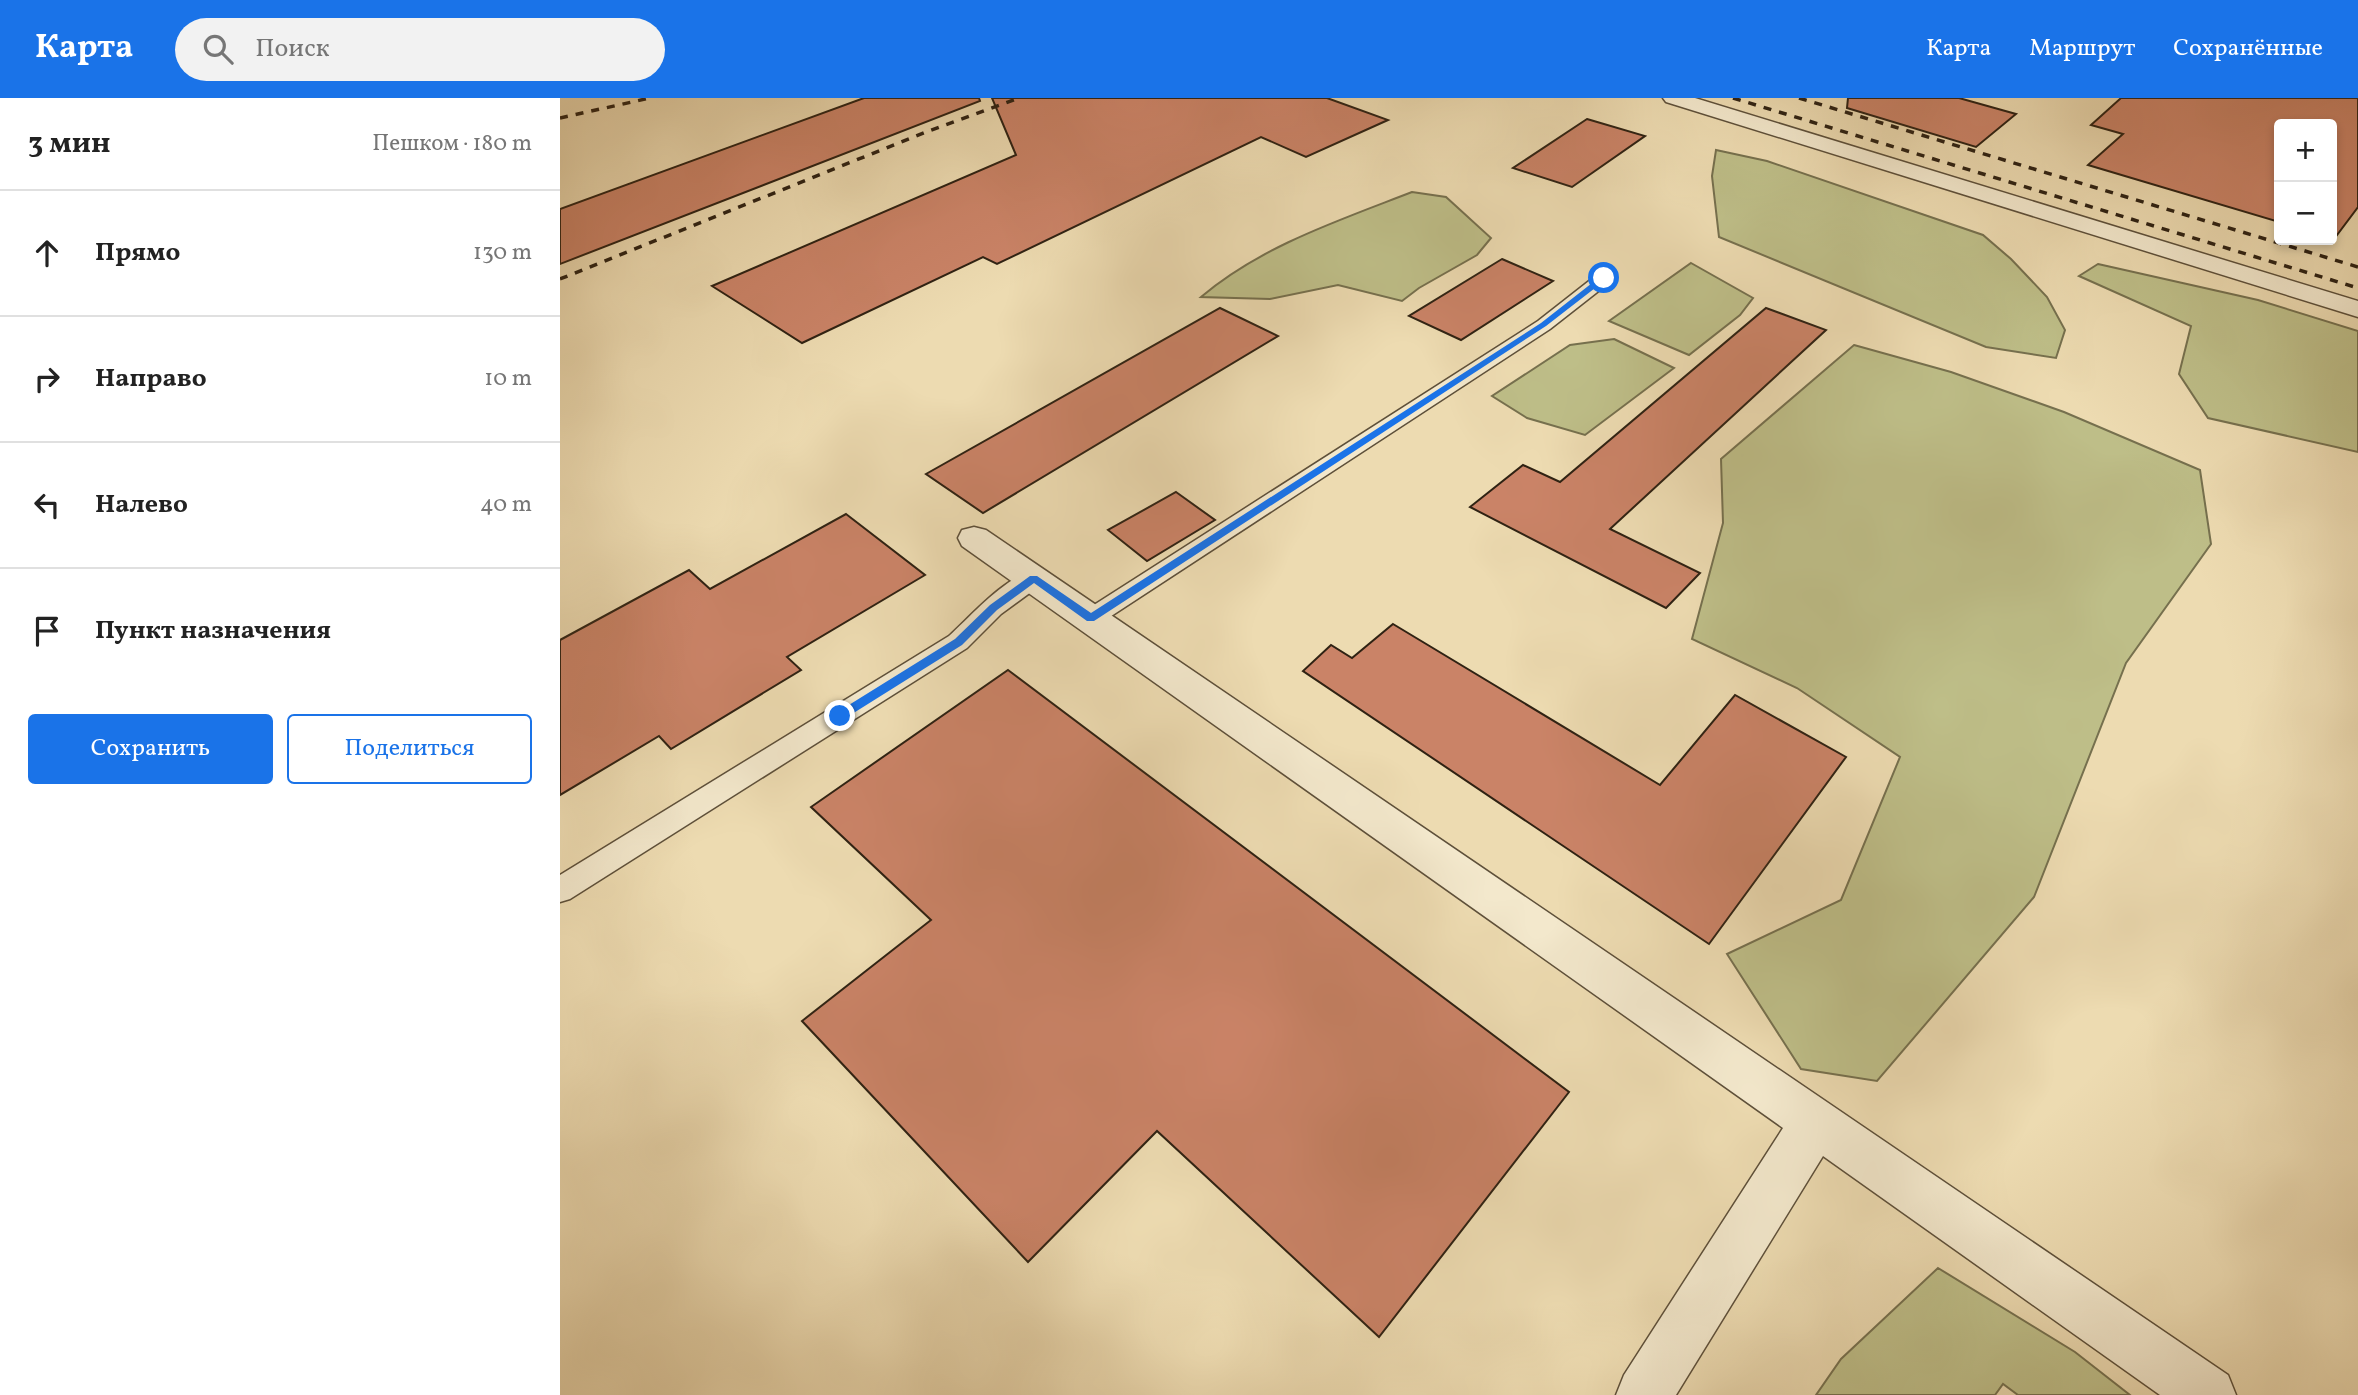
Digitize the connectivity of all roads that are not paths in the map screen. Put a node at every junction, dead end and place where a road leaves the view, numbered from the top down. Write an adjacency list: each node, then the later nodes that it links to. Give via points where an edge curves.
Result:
1 (1673, 98): 3 (street)
2 (1604, 278): 6 (lane, via 1544,325)
3 (2358, 309)
4 (974, 538): 5 (street)
5 (1034, 579): 6 (street); 7 (lane, via 993,608 958,642)
6 (1091, 618): 8 (street)
7 (560, 890)
8 (1815, 1123): 9 (street); 10 (street)
9 (1644, 1395)
10 (2208, 1395)

